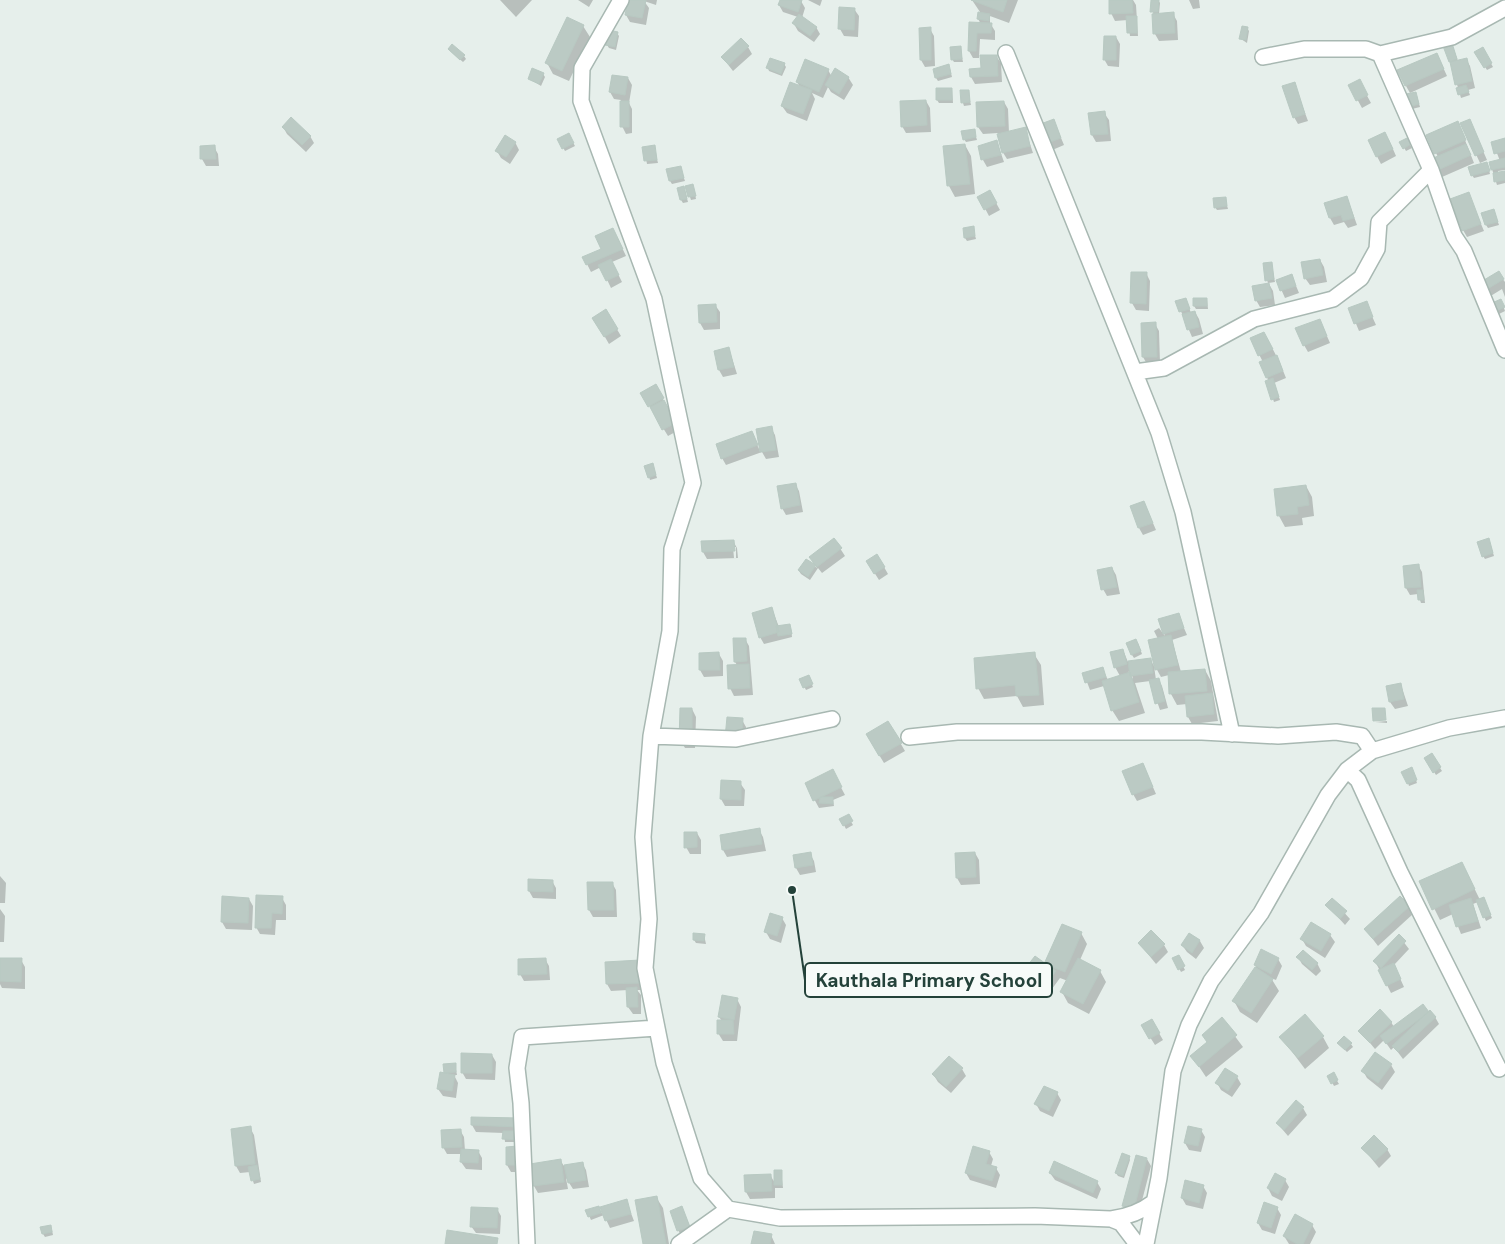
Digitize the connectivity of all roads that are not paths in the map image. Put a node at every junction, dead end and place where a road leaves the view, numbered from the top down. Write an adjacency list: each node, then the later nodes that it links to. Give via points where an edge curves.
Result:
1 (621, 0): 12 (street, via 582,68 581,101 654,300 693,483 672,549 670,631)
2 (1505, 8): 4 (street, via 1452,37)
3 (1006, 53): 8 (street)
4 (1380, 54): 5 (street, via 1366,49 1304,49); 6 (street)
5 (1263, 57)
6 (1431, 170): 7 (street, via 1454,236 1464,251); 8 (street, via 1379,222 1378,249 1361,278 1333,299 1254,319 1164,368)
7 (1505, 350)
8 (1135, 372): 11 (street, via 1159,433 1182,512)
9 (1505, 718): 14 (street, via 1449,728)
10 (832, 719): 12 (street, via 736,740)
11 (1232, 734): 13 (street, via 957,732); 14 (street, via 1278,736 1336,732 1362,736)
12 (651, 736): 16 (street, via 643,837 649,919 645,968)
13 (909, 737)
14 (1372, 751): 15 (street)
15 (1347, 770): 17 (street, via 1358,780 1400,872); 18 (street, via 1328,795 1261,913 1211,981 1188,1025 1173,1071)
16 (657, 1028): 19 (street, via 664,1063 701,1178); 21 (street, via 522,1037 517,1068)
17 (1499, 1069)
18 (1154, 1202): 20 (street, via 1138,1212); 24 (street)
19 (728, 1209): 20 (street, via 780,1218 1035,1216); 22 (street)
20 (1111, 1219): 23 (street, via 1121,1223)
21 (527, 1244)
22 (680, 1244)
23 (1136, 1244)
24 (1146, 1244)

